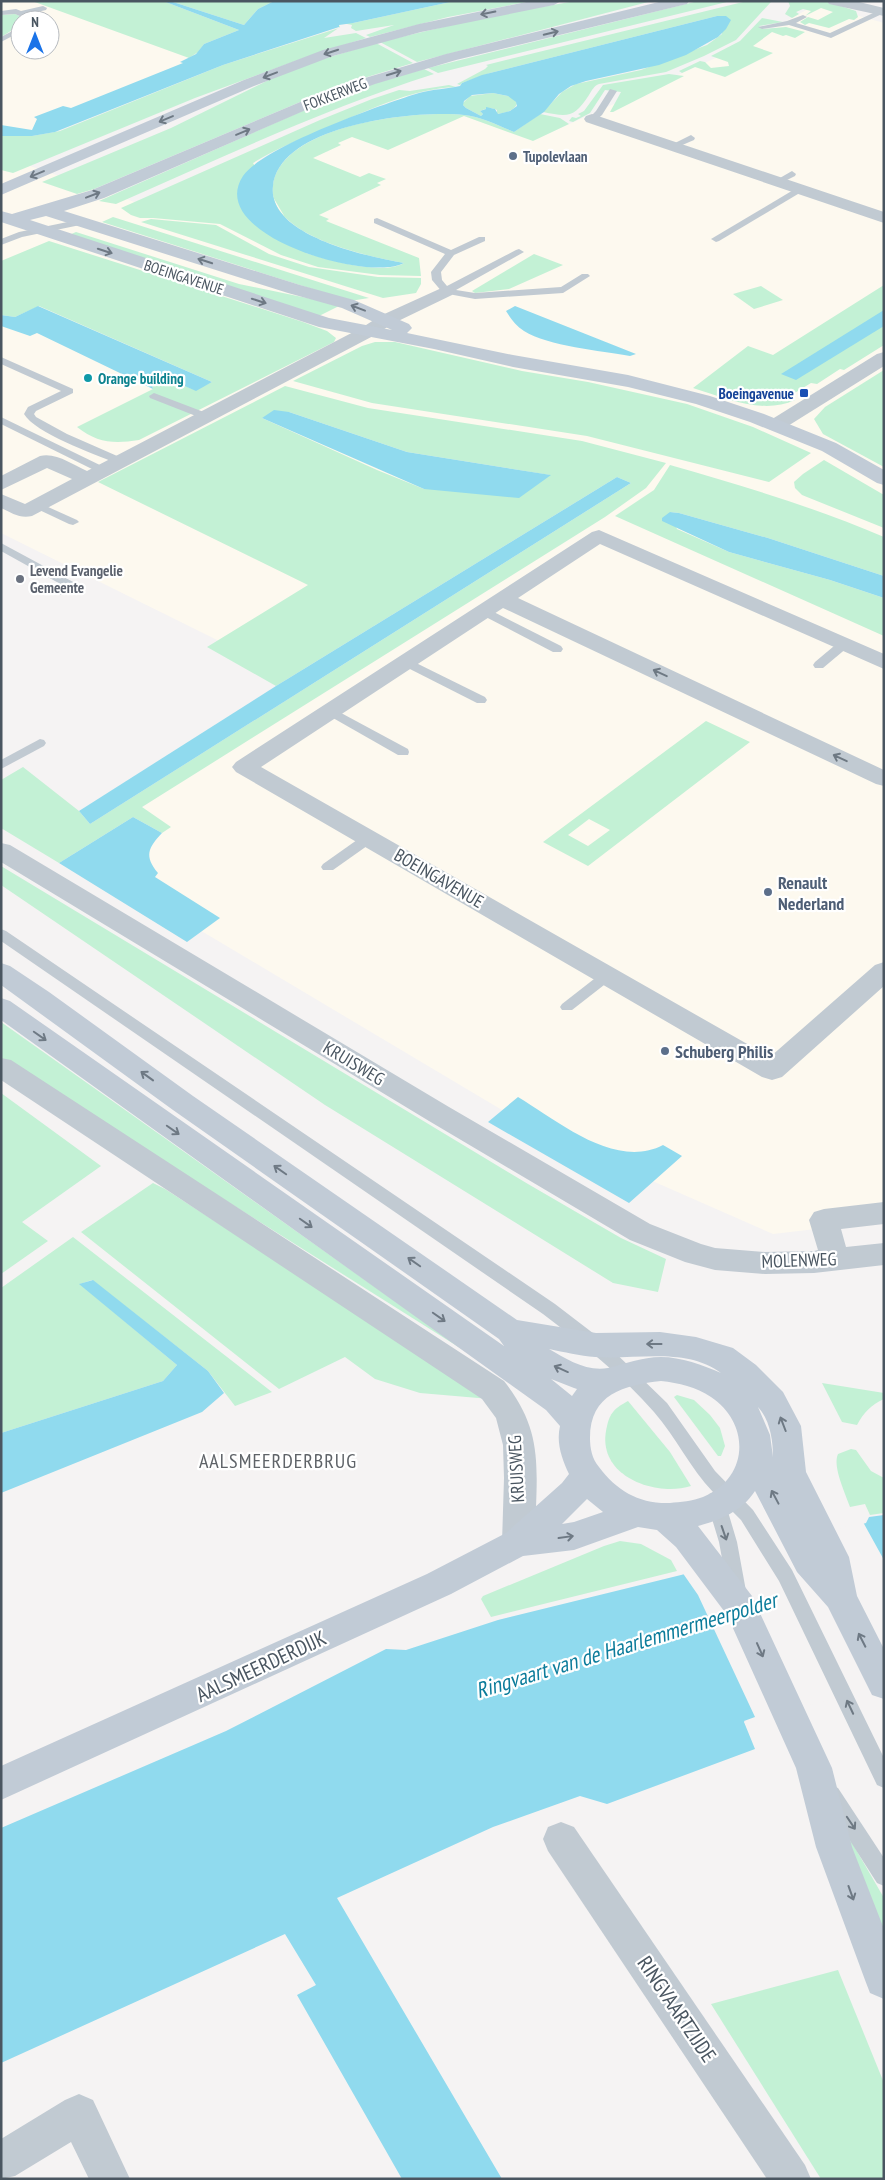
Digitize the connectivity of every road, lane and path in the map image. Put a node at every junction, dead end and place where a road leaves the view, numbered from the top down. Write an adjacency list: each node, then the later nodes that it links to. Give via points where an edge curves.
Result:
1 (554, 1): 18 (main road, one-way to 18, via 445,22 328,53 249,83)
2 (682, 1): 20 (main road, FOKKERWEG, one-way to 2, via 98,194 310,103 381,77)
3 (834, 1): 7 (street)
4 (861, 1): 7 (street)
5 (42, 8): 6 (lane)
6 (38, 10)
7 (883, 11): 9 (lane, via 831,36)
8 (803, 17): 9 (lane)
9 (789, 23): 10 (lane)
10 (762, 28)
11 (613, 91): 12 (lane)
12 (592, 119): 14 (street)
13 (691, 138): 14 (lane)
14 (673, 146): 16 (street)
15 (792, 174): 16 (lane)
16 (777, 182): 17 (street)
17 (800, 189): 21 (street); 27 (lane)
18 (1, 190)
19 (1, 194): 20 (main road, BOEINGAVENUE)
20 (47, 210): 22 (main road, FOKKERWEG); 24 (main road, BOEINGAVENUE)
21 (884, 218)
22 (5, 220): 25 (main road, BOEINGAVENUE)
23 (377, 221): 30 (lane)
24 (82, 222): 25 (lane); 33 (main road, BOEINGAVENUE, one-way to 24, via 348,304)
25 (42, 230): 28 (lane); 34 (main road, BOEINGAVENUE, one-way to 34, via 325,323)
26 (482, 239): 30 (lane)
27 (716, 239)
28 (1, 242)
29 (519, 252): 32 (lane)
30 (450, 253): 32 (lane, via 436,272 437,280)
31 (585, 276): 32 (lane, via 562,290 475,296)
32 (446, 291): 33 (street)
33 (386, 320): 34 (street); 35 (main road, BOEINGAVENUE)
34 (369, 331): 35 (main road, BOEINGAVENUE); 39 (street)
35 (434, 343): 41 (main road, BOEINGAVENUE, via 663,389)
36 (884, 358): 41 (street)
37 (1, 360): 42 (lane, via 69,391 32,409 29,414 32,419 63,436)
38 (154, 396): 39 (lane)
39 (205, 416): 42 (street)
40 (1, 420): 42 (lane)
41 (776, 425): 43 (main road, BOEINGAVENUE, via 829,447)
42 (103, 470): 44 (street, via 47,460); 46 (street)
43 (884, 479)
44 (1, 484)
45 (1, 500): 46 (street, via 25,512)
46 (37, 505): 47 (lane)
47 (73, 522)
48 (1, 546): 49 (lane, via 71,585)
49 (64, 593)
50 (493, 605): 51 (street, BOEINGAVENUE, via 599,536); 52 (lane); 53 (street, BOEINGAVENUE); 61 (street, one-way to 50, via 704,694)
51 (844, 644): 54 (street, BOEINGAVENUE); 55 (lane)
52 (557, 649)
53 (406, 662): 56 (lane); 57 (street, BOEINGAVENUE)
54 (884, 662)
55 (819, 666)
56 (480, 700)
57 (330, 711): 59 (lane); 62 (street, BOEINGAVENUE, via 244,767)
58 (40, 743): 60 (lane)
59 (403, 752)
60 (1, 765)
61 (884, 779)
62 (369, 838): 64 (lane); 68 (street, BOEINGAVENUE)
63 (1, 851): 74 (street, KRUISWEG, via 640,1232)
64 (328, 867)
65 (1, 934): 77 (lane, via 549,1309)
66 (884, 971): 68 (street, BOEINGAVENUE, via 772,1070)
67 (1, 972): 76 (main road, one-way to 67)
68 (608, 975): 70 (lane)
69 (1, 1007): 79 (main road, one-way to 79, via 528,1379 557,1401)
70 (567, 1007)
71 (1, 1066): 85 (street, KRUISWEG, via 493,1390 511,1415 516,1433 520,1458)
72 (884, 1213): 75 (street, via 824,1220)
73 (884, 1254): 75 (street, MOLENWEG)
74 (715, 1259): 75 (street, MOLENWEG, via 765,1263)
75 (835, 1260)
76 (510, 1331): 77 (main road); 78 (main road, one-way to 76, via 585,1379 560,1370 524,1350)
77 (596, 1345): 78 (lane); 84 (main road, one-way to 77, via 785,1426 772,1401 745,1374 722,1357 696,1349 660,1344)
78 (616, 1378): 79 (main road, via 586,1399); 80 (main road, via 661,1368 682,1371 722,1388 748,1418 755,1436); 82 (lane, via 661,1408)
79 (575, 1422): 81 (main road, via 574,1448)
80 (756, 1454): 82 (main road, via 747,1476); 84 (main road, one-way to 80)
81 (585, 1477): 83 (main road, via 614,1503); 85 (main road, AALSMEERDERDIJK)
82 (724, 1502): 83 (main road, AALSMEERDERDIJK, via 701,1513); 84 (lane); 86 (lane, one-way to 86)
83 (650, 1515): 85 (main road, AALSMEERDERDIJK, one-way to 83, via 574,1536); 86 (main road)
84 (795, 1539): 87 (main road, one-way to 84, via 840,1597 809,1562); 89 (lane, one-way to 84, via 807,1617)
85 (518, 1543): 90 (main road, AALSMEERDERDIJK, via 439,1584)
86 (718, 1559): 88 (main road, one-way to 88)
87 (884, 1684)
88 (814, 1768): 92 (lane, one-way to 92); 93 (main road, one-way to 93, via 834,1847)
89 (884, 1779)
90 (1, 1784)
91 (561, 1839): 96 (street, RINGVAARTZIJDE)
92 (884, 1876)
93 (884, 1980)
94 (1, 2162): 95 (street, via 79,2114)
95 (110, 2179)
96 (791, 2179)

